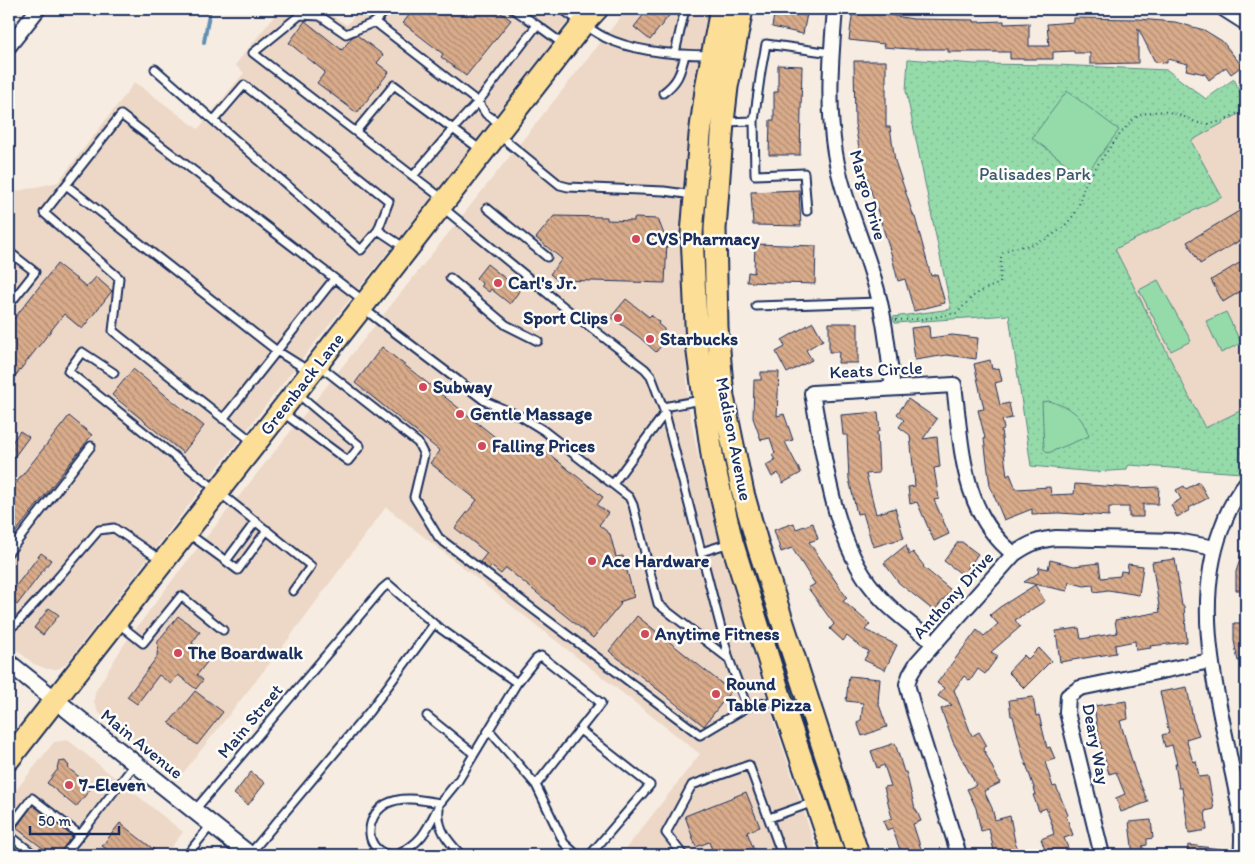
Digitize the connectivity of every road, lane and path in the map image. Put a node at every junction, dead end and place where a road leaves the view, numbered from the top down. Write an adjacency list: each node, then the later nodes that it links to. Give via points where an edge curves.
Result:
1 (38, 9): 14 (street)
2 (387, 9): 12 (lane)
3 (513, 9): 13 (lane)
4 (562, 9): 10 (lane)
5 (685, 9): 16 (lane)
6 (721, 9): 19 (main road, Madison Avenue)
7 (742, 9): 26 (main road, Madison Avenue)
8 (836, 9): 17 (street, Margo Drive)
9 (1224, 9): 11 (street)
10 (590, 16): 15 (main road, Greenback Lane); 16 (lane, via 605,37 631,46)
11 (1243, 16)
12 (375, 22): 22 (lane); 29 (lane, via 346,34 320,16 300,16 253,53)
13 (537, 25): 15 (lane); 22 (lane)
14 (9, 46)
15 (566, 46): 28 (main road, Greenback Lane)
16 (675, 53): 18 (lane)
17 (832, 53): 25 (lane, via 766,44); 43 (street, Margo Drive, via 830,83 835,154)
18 (685, 54): 19 (lane); 21 (lane, via 678,78)
19 (712, 55): 33 (main road, Madison Avenue, via 700,135)
20 (155, 69): 24 (lane)
21 (663, 93)
22 (478, 102): 27 (lane); 28 (lane)
23 (1246, 108): 47 (path, via 1224,120 1204,124 1167,111 1136,116 1092,173 1075,213 1065,224 1043,241 1003,253 1000,282 972,297 957,313)
24 (214, 120): 37 (lane, via 361,250); 37 (lane, via 244,85 389,201)
25 (754, 121): 26 (lane); 36 (lane, via 755,175 804,172)
26 (723, 122): 54 (main road, Madison Avenue, via 715,238 717,326)
27 (453, 129): 29 (lane, via 394,85); 30 (lane); 31 (lane)
28 (500, 130): 30 (main road, Greenback Lane); 33 (lane, via 560,184 568,187 664,190)
29 (356, 131): 31 (lane)
30 (483, 152): 34 (main road, Greenback Lane)
31 (413, 176): 34 (lane)
32 (66, 185): 41 (lane, via 121,115); 49 (lane); 57 (lane, via 44,213 119,278 113,331)
33 (696, 195): 54 (main road, Madison Avenue, via 692,234 697,345)
34 (443, 204): 38 (main road, Greenback Lane); 55 (lane, via 564,307 646,369 652,376)
35 (487, 208): 39 (lane)
36 (807, 211)
37 (378, 230): 38 (lane)
38 (408, 249): 45 (main road, Greenback Lane)
39 (547, 257)
40 (9, 258): 44 (lane, via 12,254 35,272)
41 (334, 278): 45 (lane); 49 (lane)
42 (450, 278): 48 (lane, via 506,325)
43 (880, 302): 46 (lane); 47 (street, Margo Drive)
44 (9, 305)
45 (364, 305): 50 (main road, Greenback Lane); 61 (lane, via 485,401 543,430)
46 (756, 306)
47 (883, 321): 52 (street, Margo Drive)
48 (538, 342)
49 (277, 351): 50 (lane); 57 (lane)
50 (315, 368): 53 (main road, Greenback Lane); 85 (lane, via 418,443 424,456 414,497 439,538 700,735)
51 (114, 373): 62 (lane, via 82,352 68,371)
52 (893, 388): 70 (street, Keats Circle, via 954,385 971,494 989,528); 78 (street, Keats Circle, via 812,393 829,481 850,550 863,574 886,603)
53 (296, 393): 56 (main road, Greenback Lane); 56 (lane, via 360,446 348,461)
54 (713, 398): 55 (lane); 66 (main road, Madison Avenue, via 713,461); 115 (main road, Madison Avenue)
55 (664, 410): 61 (lane); 69 (lane)
56 (281, 411): 58 (main road, Greenback Lane)
57 (223, 419): 58 (lane)
58 (256, 444): 62 (main road, Greenback Lane)
59 (91, 446): 68 (lane)
60 (1246, 483): 67 (street, via 1226,517)
61 (613, 484): 79 (lane, via 629,497 633,505 658,604)
62 (219, 491): 63 (lane); 65 (main road, Greenback Lane)
63 (256, 521): 64 (lane); 71 (lane)
64 (267, 530): 71 (lane, via 238,570); 73 (lane, via 311,566)
65 (186, 533): 71 (lane); 72 (main road, Greenback Lane)
66 (732, 542): 69 (lane); 83 (main road, Madison Avenue)
67 (1214, 548): 70 (street, Anthony Drive, via 1177,541 1056,538 1028,544); 80 (street, via 1207,592)
68 (9, 552)
69 (701, 552): 79 (lane)
70 (1014, 554): 78 (street, Anthony Drive)
71 (226, 561)
72 (164, 562): 74 (main road, Greenback Lane); 76 (lane, via 114,528 99,530 50,588)
73 (293, 591)
74 (117, 622): 77 (lane, via 143,643 181,596); 84 (main road, Greenback Lane)
75 (434, 624): 82 (lane, Main Street); 96 (lane, Main Street, via 388,584); 106 (lane, via 369,712)
76 (9, 629)
77 (223, 630)
78 (934, 643): 116 (street, Anthony Drive, via 917,663 907,684)
79 (729, 659): 85 (lane)
80 (1210, 661): 95 (street); 117 (street, Deary Way, via 1080,688 1068,696 1067,712)
81 (9, 663): 84 (street, Main Avenue)
82 (517, 683): 87 (lane); 88 (lane, via 541,656 601,702)
83 (781, 699): 85 (lane); 93 (main road, Madison Avenue)
84 (55, 700): 90 (main road, Greenback Lane); 91 (street, Main Avenue)
85 (747, 707)
86 (428, 716): 89 (lane)
87 (489, 730): 89 (lane); 92 (lane)
88 (580, 730): 92 (lane); 111 (lane, via 650,785)
89 (474, 754): 94 (lane, via 458,782)
90 (9, 758)
91 (135, 764): 96 (street, Main Avenue); 101 (lane)
92 (536, 785): 110 (lane, via 564,843)
93 (816, 801): 97 (lane); 114 (main road, Madison Avenue)
94 (440, 803): 102 (lane, via 424,835); 107 (lane, via 399,800 377,811 369,832 372,842 378,850); 109 (lane, via 441,828)
95 (1243, 810): 118 (street)
96 (194, 811): 98 (street, Main Avenue)
97 (769, 818): 112 (lane, via 749,765 692,784 666,833); 113 (lane)
98 (211, 824): 103 (lane); 106 (street, Main Avenue)
99 (9, 828): 101 (lane, via 32,798)
100 (9, 835): 104 (lane)
101 (80, 835): 105 (lane)
102 (408, 852): 108 (lane)
103 (191, 854)
104 (35, 855)
105 (64, 855)
106 (250, 855)
107 (393, 855)
108 (397, 855)
109 (461, 855)
110 (577, 855)
111 (590, 855)
112 (683, 855)
113 (782, 855)
114 (834, 855)
115 (858, 855)
116 (959, 855)
117 (1102, 855)
118 (1241, 855)

